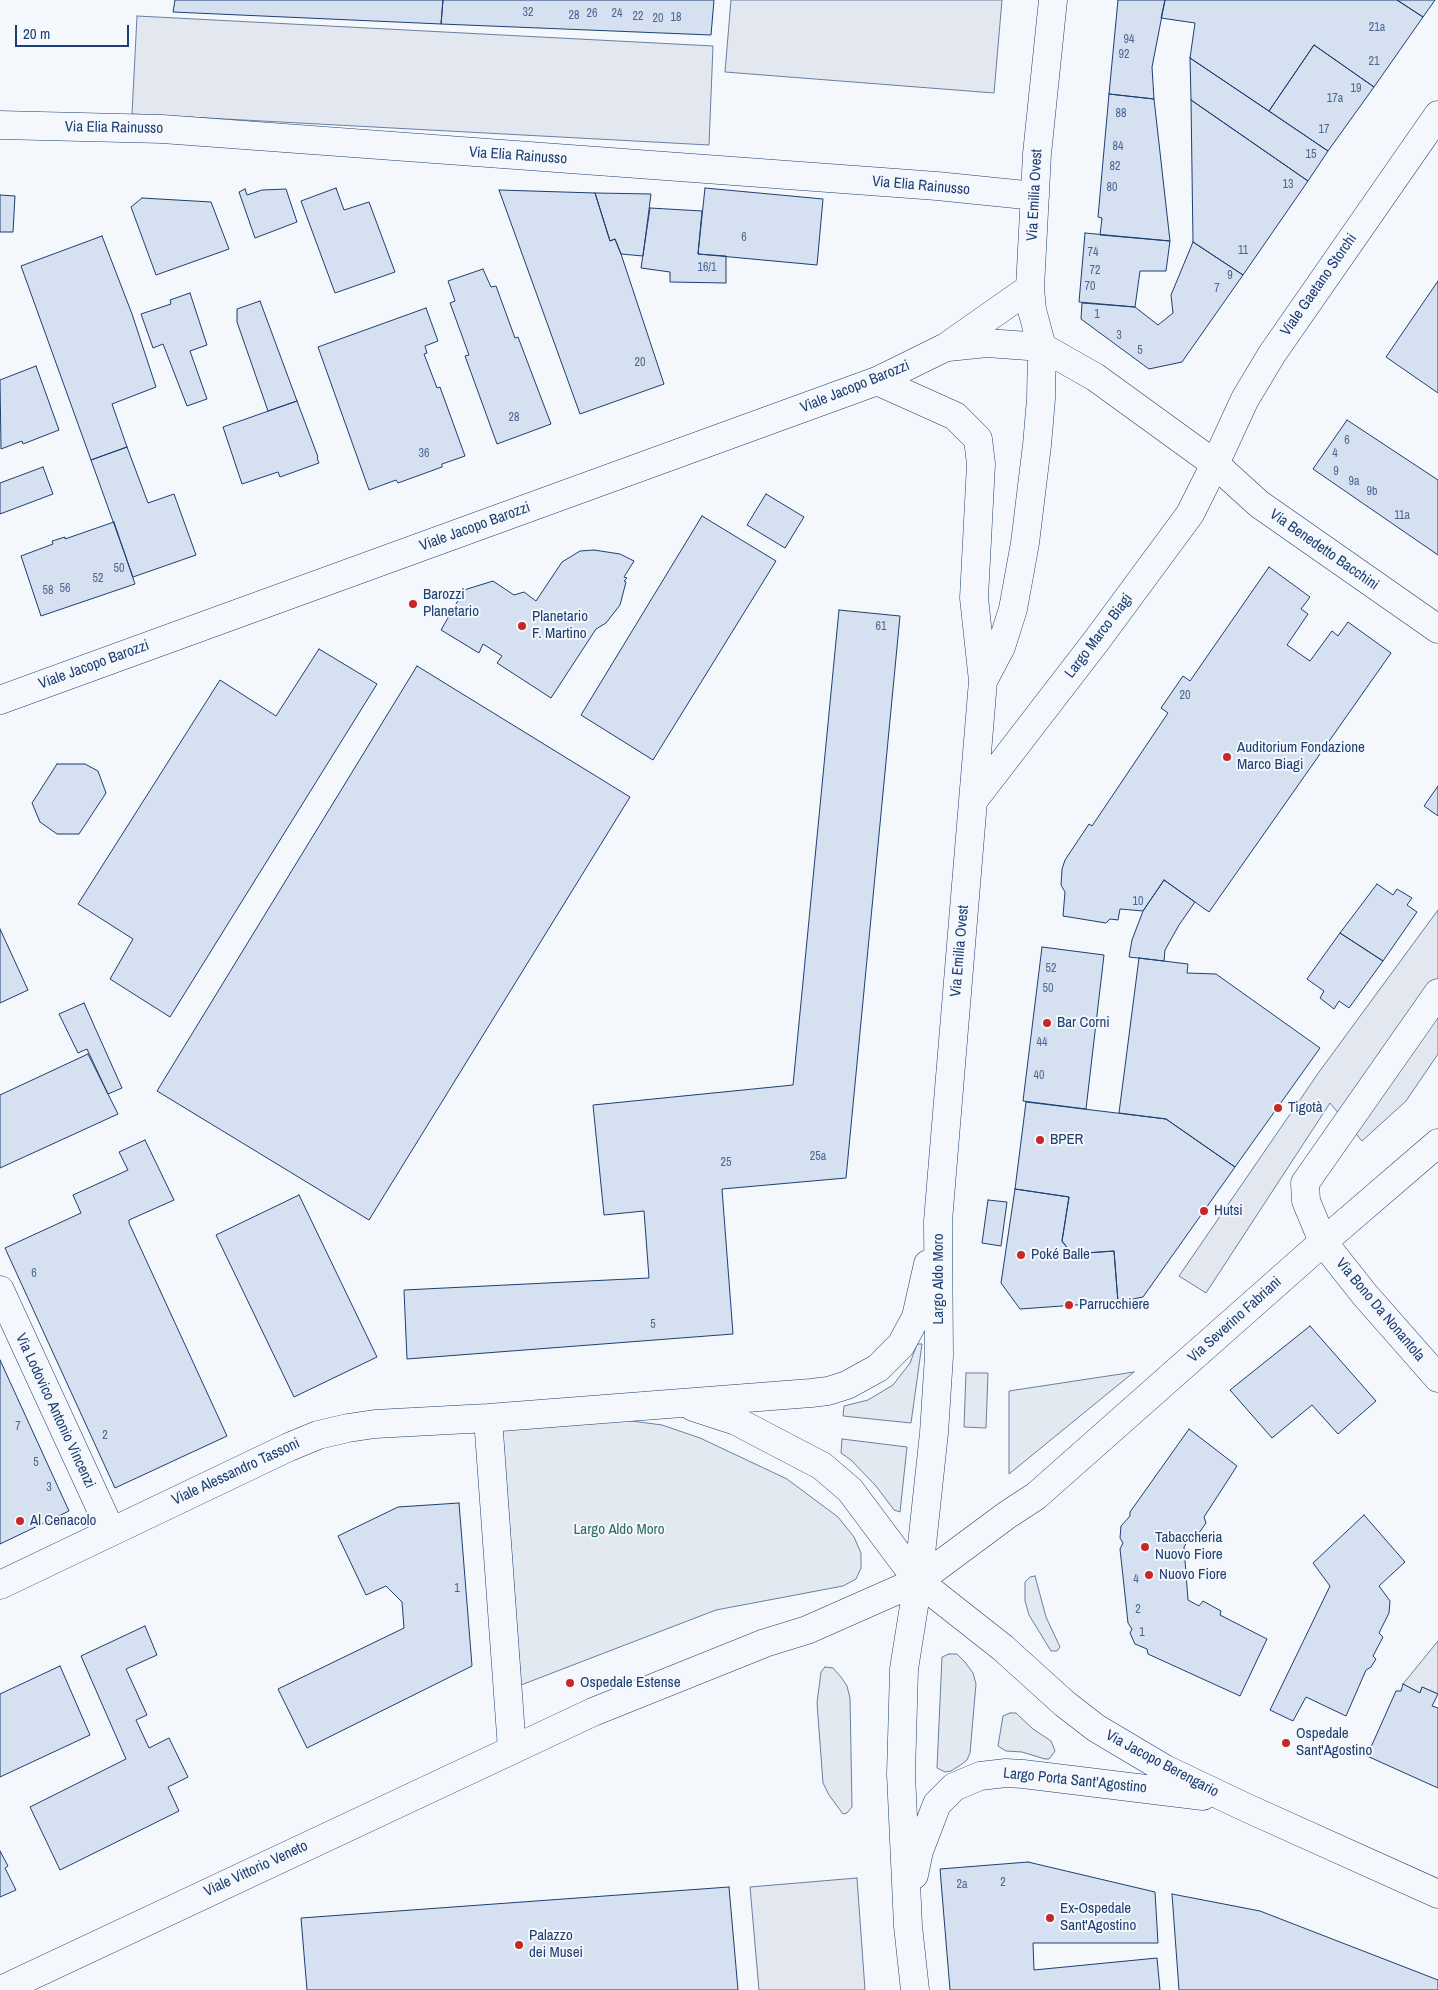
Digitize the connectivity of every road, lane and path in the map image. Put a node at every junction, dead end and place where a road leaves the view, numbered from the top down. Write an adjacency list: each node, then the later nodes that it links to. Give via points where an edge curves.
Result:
1 (1053, 0): 4 (street, Via Emilia Ovest)
2 (1438, 115): 9 (street, Viale Gaetano Storchi, via 1272,354 1245,399)
3 (0, 125): 4 (street, Via Elia Rainusso, via 162,129 937,186)
4 (1034, 196): 5 (street, Via Emilia Ovest)
5 (1030, 288): 6 (street); 7 (street, Via Emilia Ovest)
6 (946, 347): 7 (street, via 987,343); 8 (street, Viale Jacopo Barozzi)
7 (1042, 347): 9 (street, Via Benedetto Bacchini, via 1111,387); 11 (street, Via Emilia Ovest, via 1041,399 1025,543 1013,609 1001,647)
8 (877, 381): 11 (street, Via Emilia Ovest, via 955,416 978,439 981,464 974,598); 12 (street, Viale Jacopo Barozzi)
9 (1215, 464): 10 (street, Via Benedetto Bacchini, via 1259,504); 13 (street, Largo Marco Biagi, via 1190,514)
10 (1438, 629)
11 (982, 681): 13 (street, Via Emilia Ovest)
12 (0, 700)
13 (973, 801): 16 (street, Via Emilia Ovest)
14 (1438, 994): 17 (street, via 1306,1184 1306,1201)
15 (1438, 1143): 17 (street, Via Severino Fabriani)
16 (938, 1222): 20 (street, Largo Aldo Moro, via 916,1317 901,1345 878,1368 828,1391); 23 (street, Largo Aldo Moro, via 939,1356)
17 (1323, 1242): 19 (street, Via Bono Da Nonantola); 23 (street, Via Severino Fabriani, via 1036,1496)
18 (0, 1290): 22 (street, Via Lodovico Antonio Vincenzi)
19 (1438, 1378)
20 (680, 1403): 21 (street, Largo Aldo Moro); 23 (street, Largo Aldo Moro, via 736,1421 822,1466 850,1490)
21 (488, 1418): 22 (street, Viale Alessandro Tassoni, via 375,1424 318,1435); 25 (street)
22 (111, 1531): 24 (street, Viale Alessandro Tassoni)
23 (918, 1582): 25 (street, via 807,1630 593,1712); 26 (street, Via Jacopo Berengario, via 1003,1648 1096,1728 1165,1769); 28 (street, Largo Porta Sant’Agostino, via 904,1669 902,1774)
24 (0, 1585)
25 (512, 1749): 29 (street, Viale Vittorio Veneto)
26 (1228, 1799): 27 (street, Via Jacopo Berengario); 28 (street, Largo Porta Sant’Agostino, via 1023,1774 995,1773 974,1778 954,1787 937,1804 915,1867)
27 (1438, 1894)
28 (908, 1926): 30 (street, Largo Porta Sant’Agostino)
29 (0, 1990)
30 (914, 1990)

